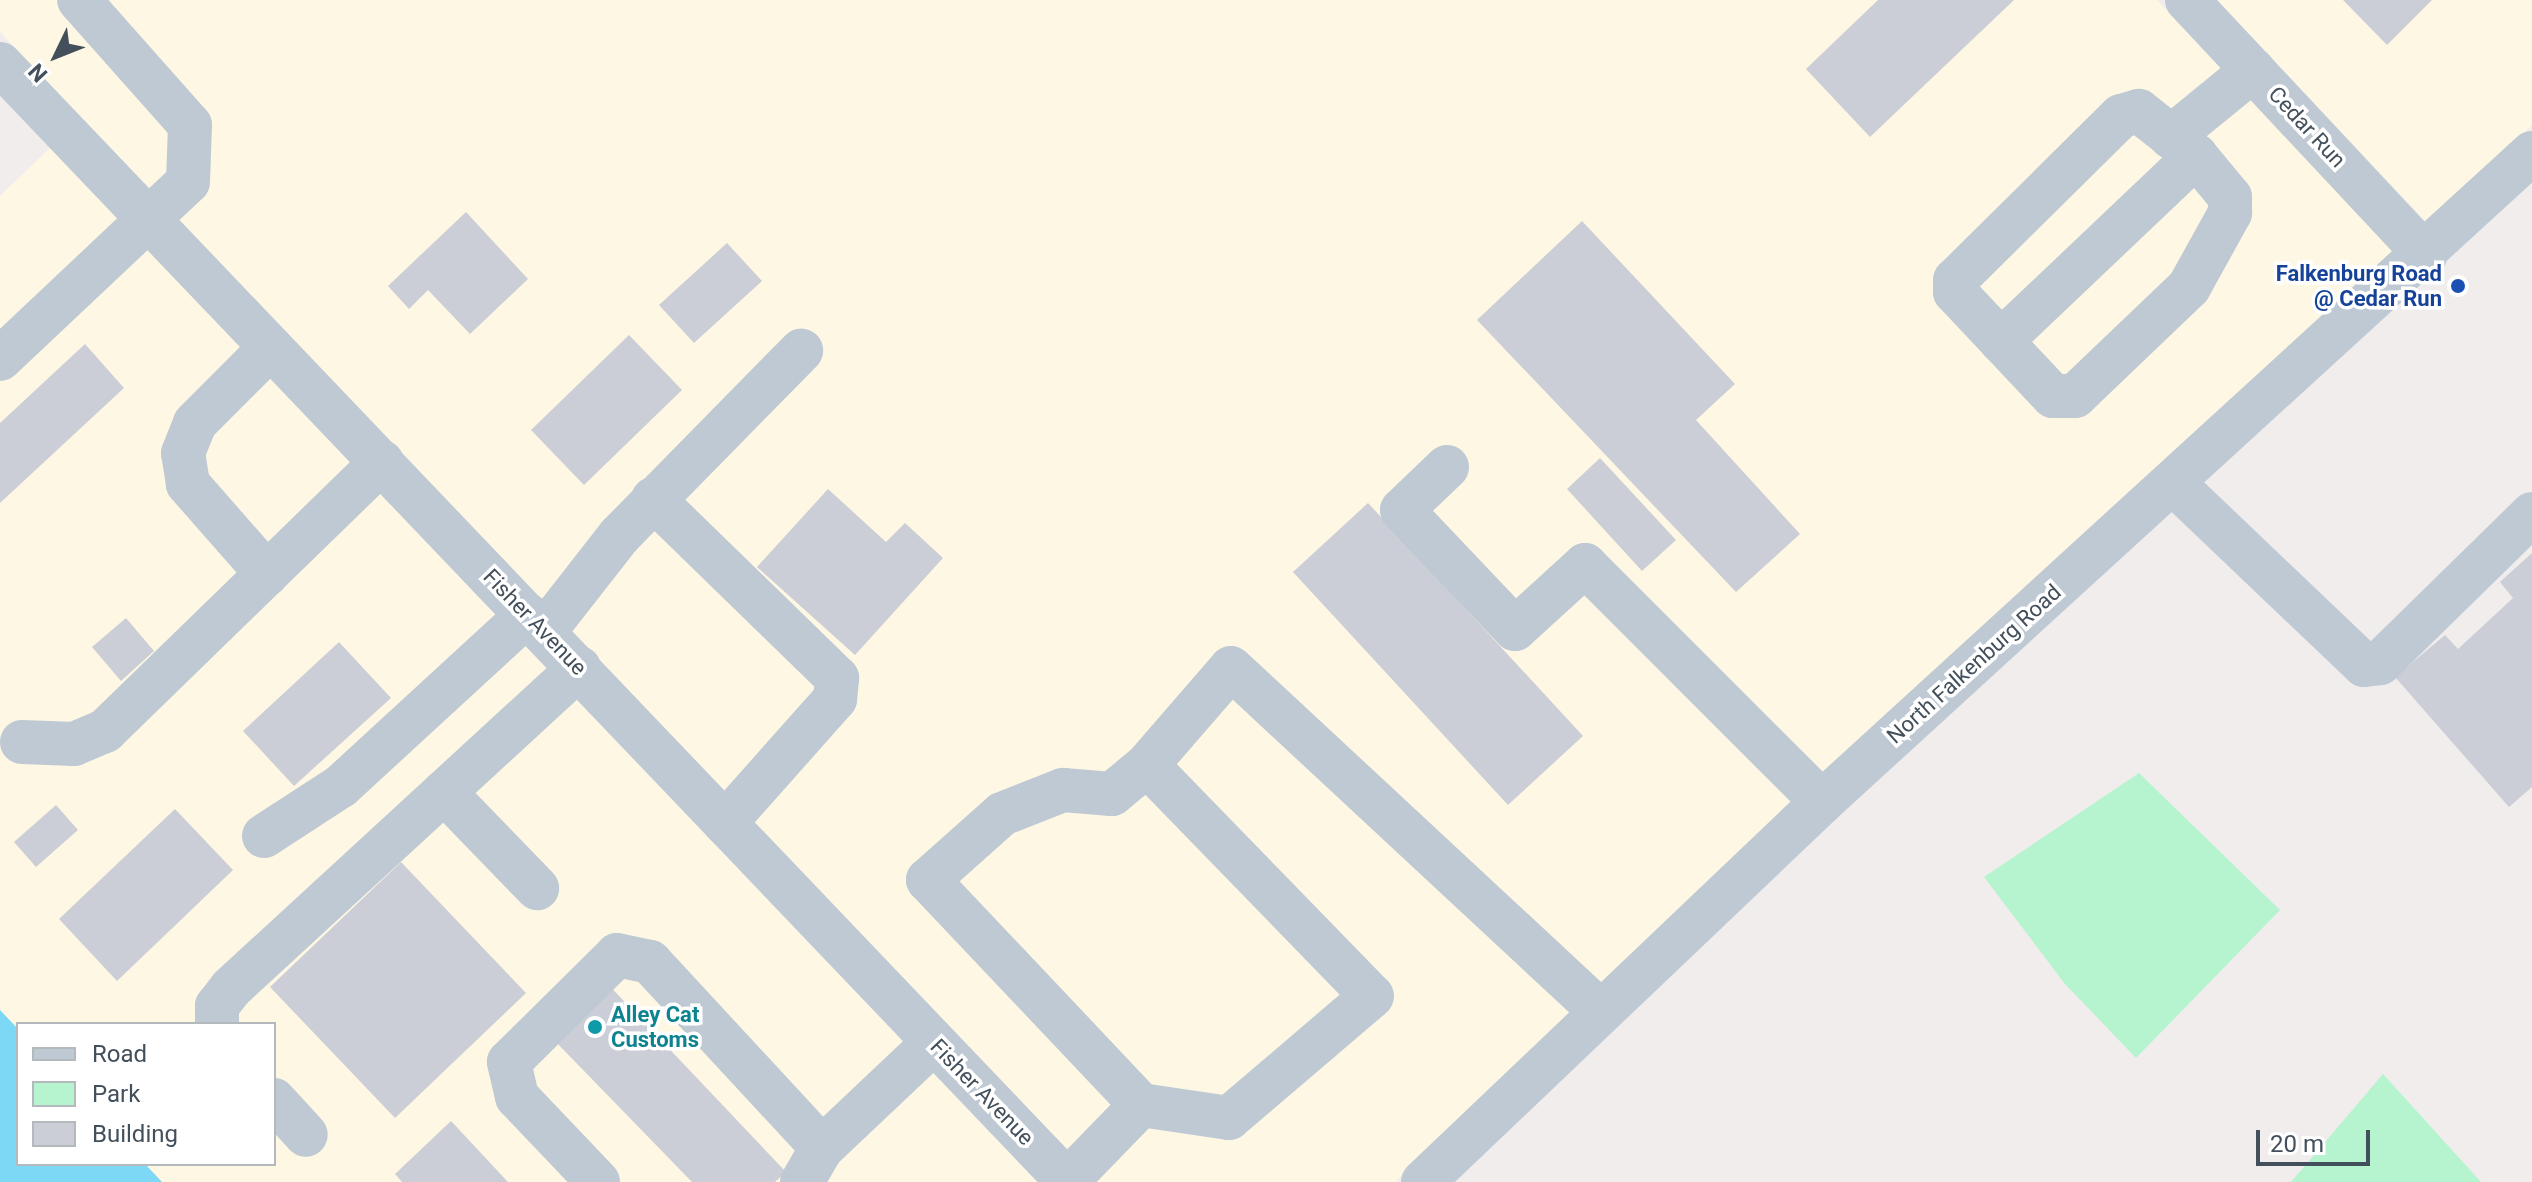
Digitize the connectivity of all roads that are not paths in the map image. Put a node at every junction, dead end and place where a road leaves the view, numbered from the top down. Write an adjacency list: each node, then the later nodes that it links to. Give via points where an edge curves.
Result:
1 (79, 0): 7 (street, via 190,125 188,182)
2 (2187, 0): 4 (street, Cedar Run)
3 (2, 70): 7 (street, Fisher Avenue)
4 (2253, 70): 5 (street); 8 (street, Cedar Run)
5 (2184, 146): 9 (street); 9 (street, via 2139,111 2121,116 1955,280 1955,292); 9 (street, via 2230,197 2230,213 2189,287 2075,396 2053,396)
6 (2532, 153): 8 (street, North Falkenburg Road)
7 (150, 220): 10 (street, Fisher Avenue); 12 (street)
8 (2426, 255): 15 (street, North Falkenburg Road)
9 (2001, 341)
10 (271, 347): 13 (street, Fisher Avenue); 18 (street, via 195,423 183,453 188,484)
11 (801, 351): 16 (street)
12 (0, 359)
13 (382, 462): 18 (street); 19 (street, Fisher Avenue)
14 (1447, 467): 24 (street, via 1402,510 1515,629 1585,565)
15 (2173, 483): 17 (street, via 2364,665 2380,663); 24 (street, North Falkenburg Road)
16 (653, 499): 19 (street); 25 (street, via 837,678 835,699)
17 (2532, 514)
18 (267, 574): 21 (street, via 105,731 74,744)
19 (536, 623): 20 (street, Fisher Avenue); 26 (street, via 341,786)
20 (579, 668): 23 (street); 25 (street, Fisher Avenue)
21 (22, 742)
22 (1147, 765): 28 (street, via 1231,668); 32 (street, via 1112,794 1063,790 1002,814 928,880); 32 (street, via 1372,996 1229,1118)
23 (444, 792): 27 (street); 29 (street, via 231,988 217,1006)
24 (1822, 802): 28 (street, North Falkenburg Road)
25 (725, 823): 30 (street, Fisher Avenue)
26 (264, 836)
27 (537, 888)
28 (1601, 1012): 37 (street, North Falkenburg Road)
29 (217, 1022)
30 (934, 1042): 34 (street); 35 (street, Fisher Avenue)
31 (276, 1102): 33 (street)
32 (1141, 1105): 35 (street)
33 (306, 1135)
34 (812, 1165): 36 (street, via 650,962 617,955 509,1062 517,1097)
35 (1056, 1178)
36 (598, 1182)
37 (1423, 1182)

